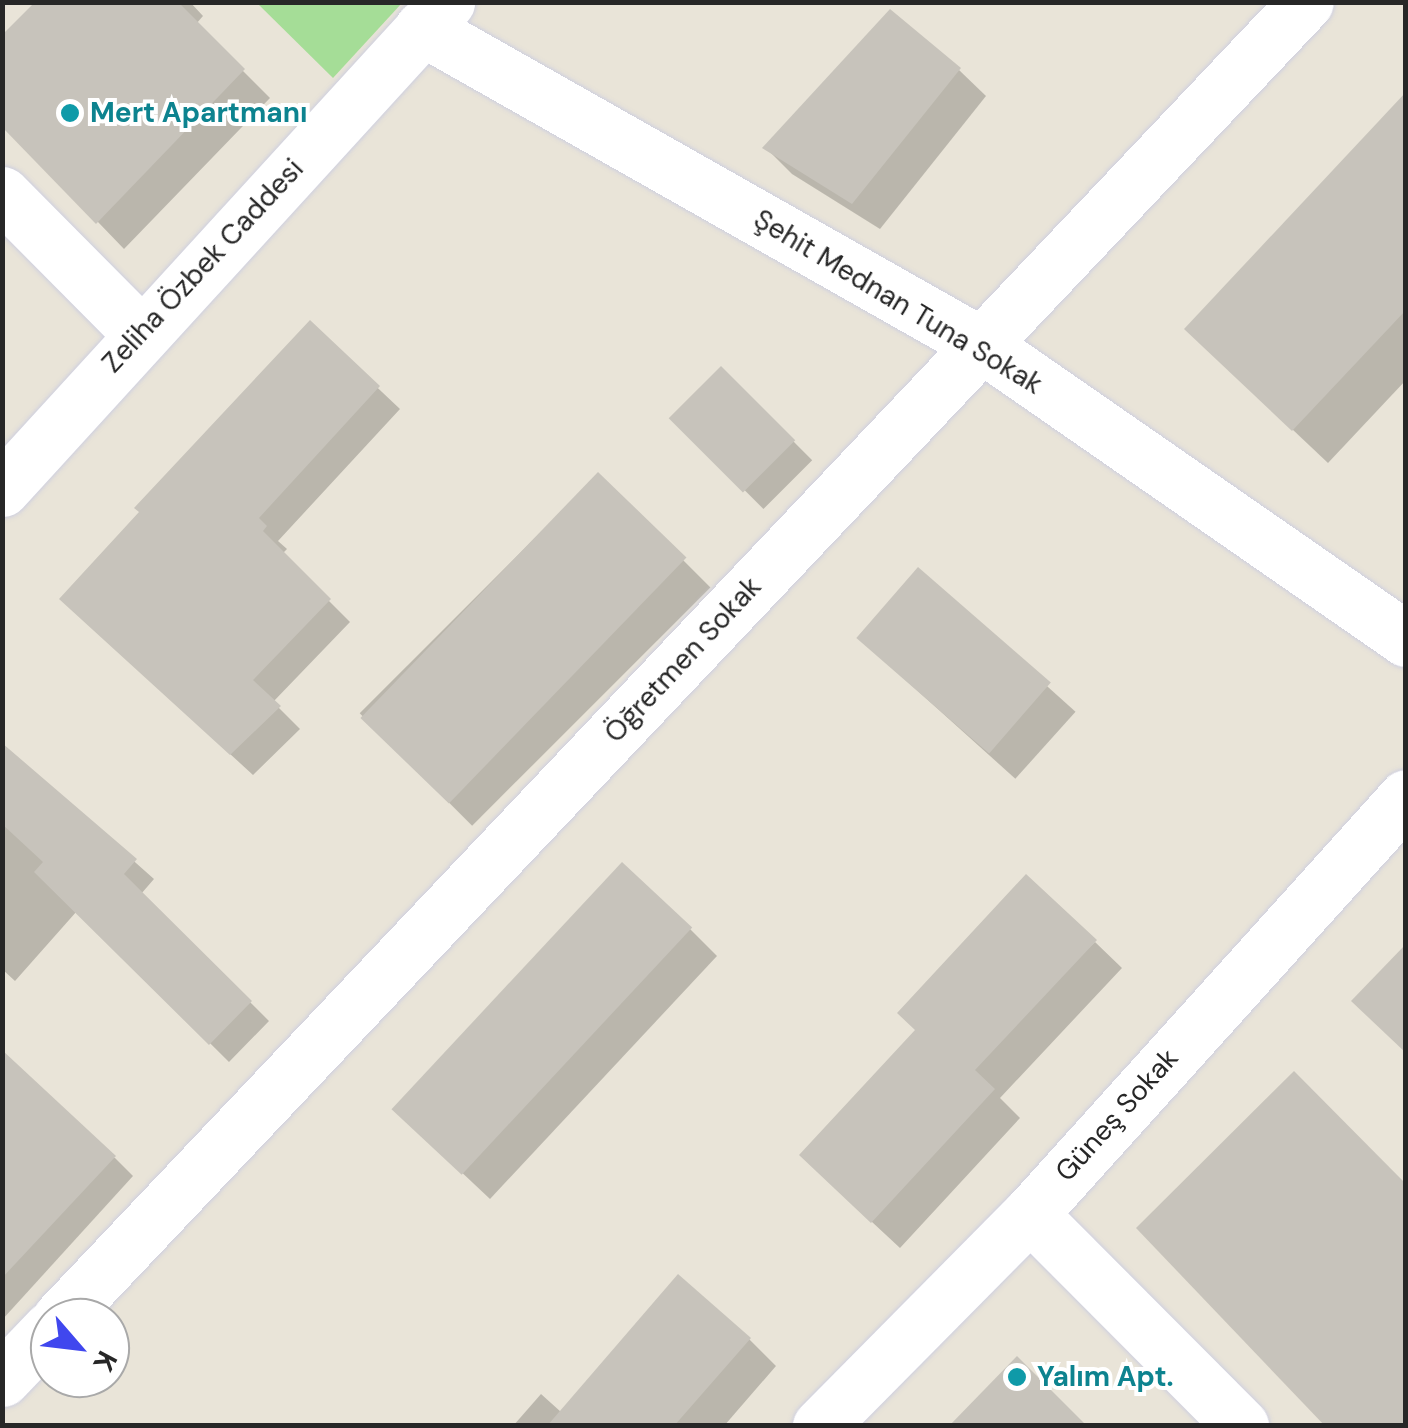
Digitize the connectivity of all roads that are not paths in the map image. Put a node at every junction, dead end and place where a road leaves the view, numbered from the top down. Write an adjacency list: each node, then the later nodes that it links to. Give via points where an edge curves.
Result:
1 (1306, 2): 5 (street, Öğretmen Sokak)
2 (435, 15): 4 (street, Zeliha Özbek Caddesi); 5 (street, Şehit Mednan Tuna Sokak)
3 (2, 194): 4 (street)
4 (140, 333): 6 (street, Zeliha Özbek Caddesi)
5 (982, 345): 7 (street, Şehit Mednan Tuna Sokak); 10 (street, Öğretmen Sokak)
6 (2, 489)
7 (1406, 638)
8 (1406, 796): 9 (street, Güneş Sokak)
9 (1030, 1214): 13 (street, Güneş Sokak); 14 (street)
10 (79, 1298)
11 (30, 1350): 12 (street)
12 (2, 1379)
13 (820, 1426)
14 (1242, 1426)

